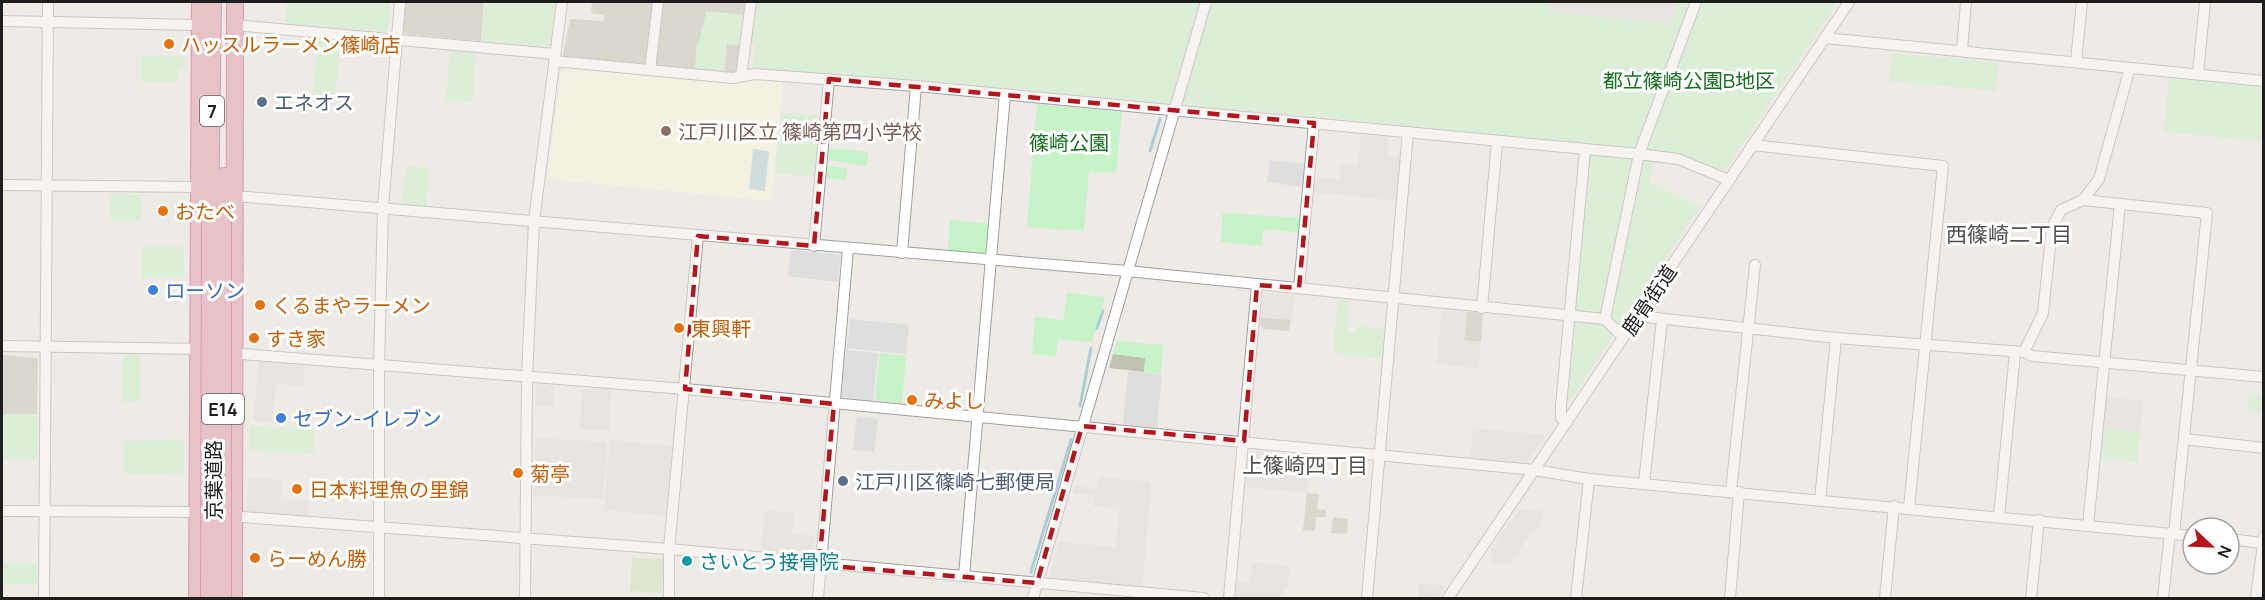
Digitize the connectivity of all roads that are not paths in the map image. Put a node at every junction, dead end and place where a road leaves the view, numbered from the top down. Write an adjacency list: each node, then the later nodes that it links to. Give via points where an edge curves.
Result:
1 (48, 2): 17 (street)
2 (200, 2): 19 (highway, 京葉道路)
3 (213, 2): 48 (highway, 7)
4 (226, 2): 48 (highway, 7)
5 (235, 2): 18 (highway, 京葉道路)
6 (400, 2): 21 (street)
7 (562, 2): 23 (street)
8 (658, 2): 26 (street)
9 (752, 2): 28 (street)
10 (1206, 2): 33 (street)
11 (1695, 2): 39 (street)
12 (1849, 2): 20 (street, 鹿骨街道)
13 (1966, 2): 22 (street)
14 (2082, 2): 24 (street)
15 (2205, 2): 27 (street)
16 (2, 21): 17 (street)
17 (47, 22): 19 (street); 42 (street)
18 (234, 24): 21 (street); 44 (highway, 京葉道路)
19 (199, 25): 43 (highway, 京葉道路)
20 (1825, 38): 22 (street); 37 (street, 鹿骨街道)
21 (396, 39): 23 (street); 47 (street)
22 (1962, 50): 24 (street)
23 (555, 57): 26 (street); 49 (street)
24 (2076, 62): 25 (street)
25 (2130, 68): 27 (street); 45 (street, via 2099,179)
26 (650, 70): 28 (street)
27 (2198, 73): 30 (street)
28 (741, 76): 29 (street)
29 (829, 79): 31 (street); 51 (street)
30 (2264, 81)
31 (916, 86): 32 (street); 53 (street)
32 (1005, 94): 33 (street); 54 (street)
33 (1172, 111): 34 (street); 56 (street)
34 (1314, 123): 35 (street); 58 (street)
35 (1408, 132): 36 (street); 59 (street)
36 (1497, 142): 38 (street); 60 (street)
37 (1752, 145): 40 (street, 鹿骨街道); 70 (street, via 1943,166)
38 (1585, 150): 39 (street); 61 (street)
39 (1639, 154): 40 (street, via 1678,159); 63 (street)
40 (1729, 180): 62 (street, 鹿骨街道)
41 (2, 185): 42 (street)
42 (46, 186): 43 (street); 69 (street)
43 (199, 187): 71 (highway, 京葉道路)
44 (235, 196): 47 (street); 73 (highway, 京葉道路)
45 (2083, 200): 46 (street); 72 (street, via 2061,210 2052,227 2043,313)
46 (2120, 204): 74 (street); 76 (street, via 2207,213)
47 (383, 208): 49 (street); 75 (street)
48 (217, 221): 114 (highway, 京葉道路 / E14, bridge); 115 (highway, 京葉道路 / E14, bridge)
49 (534, 221): 50 (street); 78 (street)
50 (698, 236): 51 (street); 79 (street)
51 (814, 246): 52 (street)
52 (848, 249): 53 (street); 80 (street)
53 (902, 253): 54 (street)
54 (992, 261): 56 (street); 81 (street)
55 (1755, 265): 65 (street)
56 (1127, 271): 57 (street); 83 (street)
57 (1257, 285): 58 (street); 85 (street)
58 (1299, 288): 59 (street)
59 (1393, 299): 60 (street); 87 (street)
60 (1482, 308): 61 (street)
61 (1569, 316): 63 (street); 82 (street, via 1561,406 1561,418)
62 (1638, 316): 64 (street); 66 (street, 鹿骨街道)
63 (1605, 320): 66 (street)
64 (1662, 320): 65 (street); 90 (street)
65 (1748, 329): 67 (street); 91 (street)
66 (1623, 337): 82 (street, 鹿骨街道)
67 (1836, 338): 70 (street); 92 (street)
68 (2, 346): 69 (street)
69 (44, 346): 71 (street); 96 (street)
70 (1925, 346): 72 (street); 94 (street)
71 (197, 348): 73 (street); 97 (highway, 京葉道路)
72 (2019, 352): 74 (street); 99 (street)
73 (235, 354): 75 (street); 98 (highway, 京葉道路)
74 (2104, 363): 76 (street); 101 (street)
75 (379, 365): 78 (street); 102 (street)
76 (2191, 370): 77 (street); 84 (street)
77 (2264, 377)
78 (527, 378): 79 (street); 105 (street)
79 (685, 390): 80 (street); 108 (street)
80 (834, 404): 81 (street); 109 (street)
81 (977, 416): 83 (street); 110 (street)
82 (1567, 422): 88 (street, 鹿骨街道)
83 (1082, 426): 85 (street); 111 (street)
84 (2184, 439): 86 (street); 103 (street)
85 (1244, 441): 87 (street); 123 (street)
86 (2264, 448)
87 (1380, 454): 88 (street); 124 (street)
88 (1534, 470): 89 (street); 125 (street, 鹿骨街道)
89 (1589, 478): 90 (street); 126 (street)
90 (1644, 483): 91 (street)
91 (1735, 491): 92 (street); 127 (street)
92 (1820, 500): 93 (street)
93 (1894, 506): 94 (street); 128 (street)
94 (1909, 508): 99 (street)
95 (2, 511): 96 (street)
96 (44, 511): 97 (street); 112 (street)
97 (196, 511): 98 (street); 113 (highway, 京葉道路)
98 (234, 516): 102 (street); 116 (highway, 京葉道路)
99 (1999, 516): 100 (street)
100 (2039, 520): 101 (street); 129 (street)
101 (2088, 526): 103 (street)
102 (380, 528): 105 (street); 117 (street)
103 (2172, 533): 104 (street); 130 (street)
104 (2181, 534)
105 (525, 539): 108 (street); 118 (street)
106 (2241, 539): 107 (street)
107 (2263, 539): 131 (street)
108 (669, 549): 109 (street); 119 (street)
109 (819, 565): 110 (street); 120 (street)
110 (964, 576): 111 (street)
111 (1037, 583): 121 (street); 122 (street)
112 (44, 598)
113 (197, 598)
114 (209, 598)
115 (223, 598)
116 (234, 598)
117 (379, 598)
118 (525, 598)
119 (669, 598)
120 (818, 598)
121 (1033, 598)
122 (1204, 598)
123 (1229, 598)
124 (1367, 598)
125 (1448, 598)
126 (1576, 598)
127 (1730, 598)
128 (1885, 598)
129 (2031, 598)
130 (2163, 598)
131 (2256, 598)

